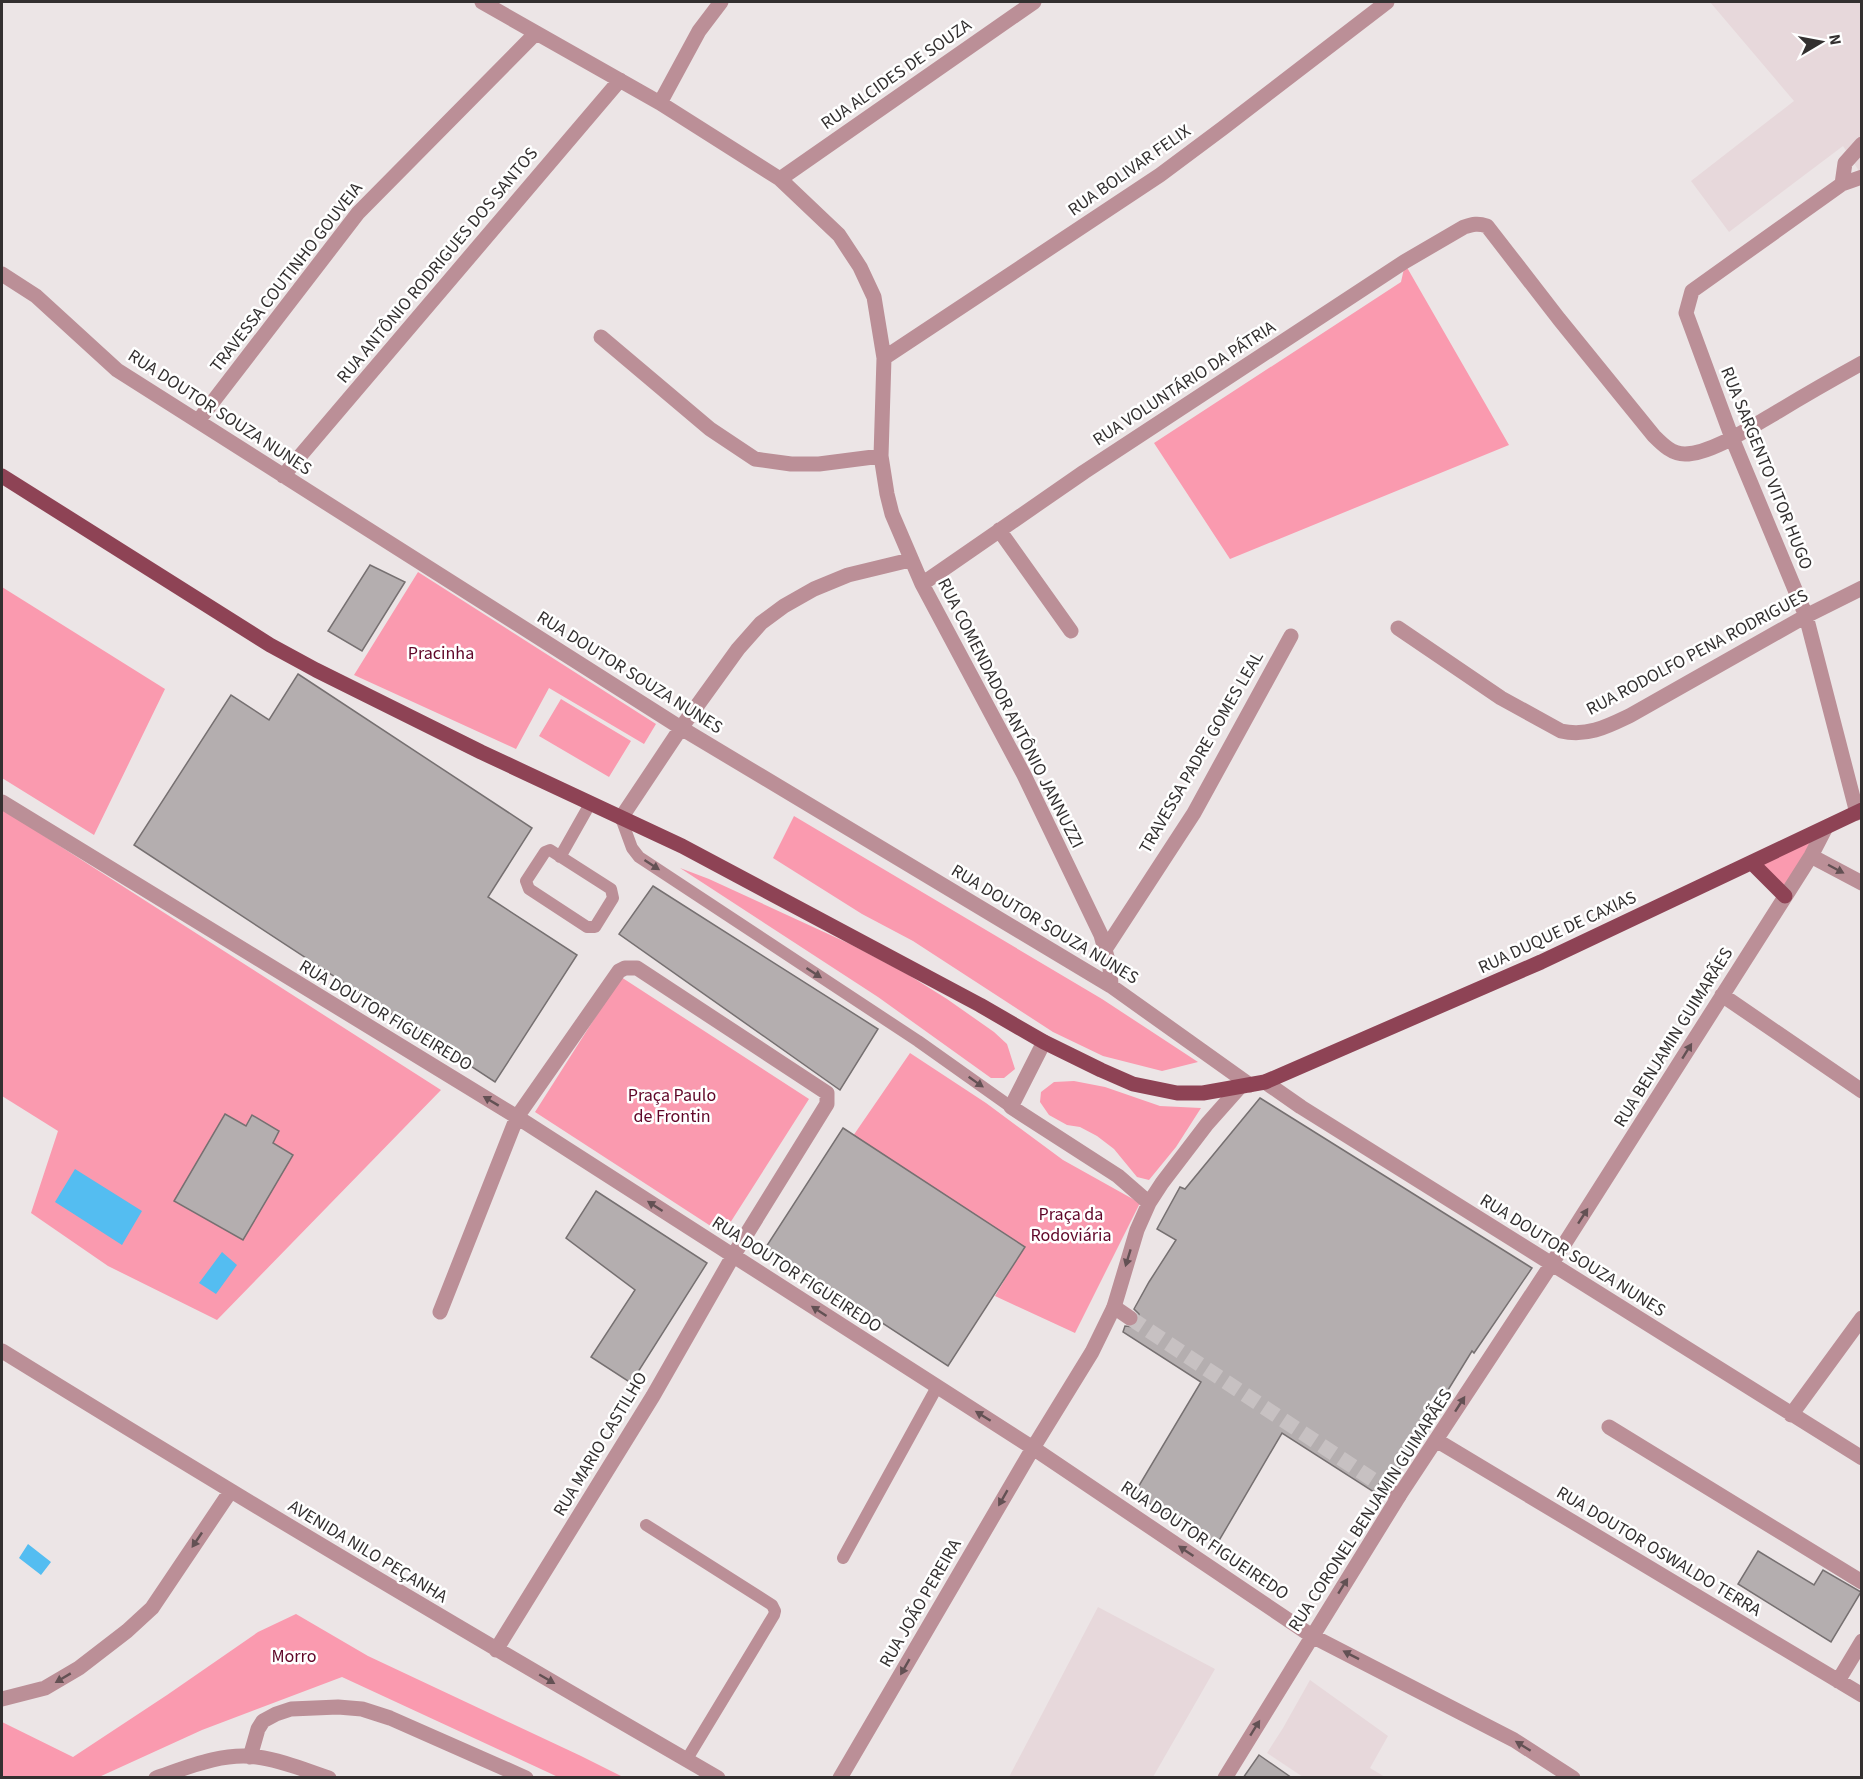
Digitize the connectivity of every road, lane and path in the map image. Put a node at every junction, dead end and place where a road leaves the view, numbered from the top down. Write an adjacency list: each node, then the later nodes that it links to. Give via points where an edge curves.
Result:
1 (482, 2): 5 (street, RUA COMENDADOR ANTÔNIO JANNUZZI)
2 (721, 2): 7 (street, via 699,31)
3 (1035, 2): 10 (street, RUA ALCIDES DE SOUZA)
4 (1387, 2): 14 (street, RUA BOLIVAR FELIX, via 1160,175)
5 (536, 33): 6 (street, RUA COMENDADOR ANTÔNIO JANNUZZI); 16 (street, TRAVESSA COUTINHO GOUVEIA, via 358,213)
6 (620, 80): 7 (street, RUA COMENDADOR ANTÔNIO JANNUZZI); 20 (street, RUA ANTÔNIO RODRIGUES DOS SANTOS)
7 (660, 103): 10 (street, RUA COMENDADOR ANTÔNIO JANNUZZI)
8 (1862, 144): 11 (street, via 1845,164)
9 (1862, 177): 11 (street)
10 (780, 179): 14 (street, RUA COMENDADOR ANTÔNIO JANNUZZI, via 839,236 860,267 874,297)
11 (1842, 184): 17 (street, RUA SARGENTO VITOR HUGO, via 1692,291 1686,313)
12 (2, 274): 16 (street, RUA DOUTOR SOUZA NUNES, via 36,296 117,370)
13 (601, 337): 18 (street, via 710,429 755,459 791,465)
14 (884, 358): 18 (street, RUA COMENDADOR ANTÔNIO JANNUZZI)
15 (1862, 363): 17 (street)
16 (198, 421): 20 (street, RUA DOUTOR SOUZA NUNES)
17 (1732, 438): 21 (street, RUA VOLUNTÁRIO DA PÁTRIA, via 1686,454 1663,446 1487,226 1473,224 1404,262); 25 (street, RUA SARGENTO VITOR HUGO)
18 (881, 456): 22 (street, RUA COMENDADOR ANTÔNIO JANNUZZI, via 892,513)
19 (2, 476): 31 (main road, RUA DUQUE DE CAXIAS, via 288,655)
20 (283, 476): 29 (street, RUA DOUTOR SOUZA NUNES)
21 (999, 530): 23 (street, RUA VOLUNTÁRIO DA PÁTRIA); 27 (street)
22 (910, 560): 23 (street, RUA COMENDADOR ANTÔNIO JANNUZZI); 29 (street, via 848,575 784,606 761,623 738,649)
23 (922, 584): 40 (street, RUA COMENDADOR ANTÔNIO JANNUZZI, via 1024,775)
24 (1862, 588): 25 (street, RUA RODOLFO PENA RODRIGUES)
25 (1806, 616): 26 (street, RUA RODOLFO PENA RODRIGUES, via 1631,715 1587,733 1572,734 1501,698); 32 (street, RUA SARGENTO VITOR HUGO)
26 (1398, 628)
27 (1071, 631)
28 (1290, 636): 40 (street, TRAVESSA PADRE GOMES LEAL, via 1194,813)
29 (681, 728): 33 (street); 41 (street, RUA DOUTOR SOUZA NUNES)
30 (2, 802): 47 (street, RUA DOUTOR FIGUEIREDO, one-way to 30)
31 (590, 804): 33 (main road, RUA DUQUE DE CAXIAS); 36 (lane)
32 (1859, 812): 34 (main road, RUA DUQUE DE CAXIAS)
33 (621, 818): 43 (main road, RUA DUQUE DE CAXIAS, via 703,857); 46 (lane, one-way to 46, via 639,857)
34 (1825, 829): 35 (street, RUA BENJAMIN GUIMARÃES); 37 (main road, RUA DUQUE DE CAXIAS)
35 (1811, 856): 38 (street, one-way to 38); 39 (street, RUA BENJAMIN GUIMARÃES)
36 (560, 857): 36 (lane, via 546,851 526,884 587,927 595,927 613,898 611,890)
37 (1752, 863): 39 (main road); 44 (main road, RUA DUQUE DE CAXIAS, via 1541,962)
38 (1862, 883)
39 (1785, 896): 42 (street, RUA BENJAMIN GUIMARÃES)
40 (1106, 948): 41 (street, RUA COMENDADOR ANTÔNIO JANNUZZI)
41 (1111, 986): 44 (street, RUA DOUTOR SOUZA NUNES)
42 (1722, 995): 45 (street); 50 (street, RUA BENJAMIN GUIMARÃES, one-way to 42)
43 (1044, 1042): 44 (main road, RUA DUQUE DE CAXIAS, via 1133,1084 1177,1093); 46 (street)
44 (1251, 1085): 48 (street, RUA JOÃO PEREIRA, via 1207,1124); 50 (street, RUA DOUTOR SOUZA NUNES, via 1301,1107)
45 (1862, 1091)
46 (1011, 1107): 48 (street, via 1118,1176)
47 (517, 1117): 49 (street, RUA DOUTOR FIGUEIREDO, one-way to 47); 49 (street, RUA MARIO CASTILHO, via 619,971 638,968 827,1093 827,1104); 52 (street)
48 (1149, 1203): 51 (street, RUA JOÃO PEREIRA, one-way to 51)
49 (733, 1256): 56 (street, RUA DOUTOR FIGUEIREDO, one-way to 49); 68 (street, RUA MARIO CASTILHO, via 653,1396)
50 (1551, 1265): 57 (street, RUA DOUTOR SOUZA NUNES); 59 (street, RUA CORONEL BENJAMIN GUIMARÃES, one-way to 50)
51 (1114, 1307): 53 (street); 60 (street, RUA JOÃO PEREIRA, via 1092,1352)
52 (440, 1312)
53 (1130, 1318)
54 (1862, 1318): 57 (street)
55 (2, 1351): 62 (street, AVENIDA NILO PEÇANHA)
56 (937, 1387): 60 (street, RUA DOUTOR FIGUEIREDO, one-way to 56); 64 (lane)
57 (1791, 1415): 61 (street, RUA DOUTOR SOUZA NUNES)
58 (1609, 1426): 65 (street)
59 (1436, 1440): 66 (street, RUA CORONEL BENJAMIN GUIMARÃES, one-way to 59, via 1393,1492); 69 (street, RUA DOUTOR OSWALDO TERRA)
60 (1033, 1448): 66 (street, RUA DOUTOR FIGUEIREDO, one-way to 60); 78 (street, RUA JOÃO PEREIRA, one-way to 78)
61 (1862, 1458)
62 (230, 1492): 68 (street, AVENIDA NILO PEÇANHA); 71 (street, one-way to 71, via 152,1608 127,1631 45,1688)
63 (646, 1525): 73 (lane, via 772,1605 775,1611)
64 (843, 1557)
65 (1862, 1582)
66 (1312, 1635): 79 (street, RUA CORONEL BENJAMIN GUIMARÃES, one-way to 66); 80 (street, RUA DOUTOR FIGUEIREDO, one-way to 66, via 1514,1740)
67 (1862, 1641): 69 (street)
68 (496, 1650): 73 (street, AVENIDA NILO PEÇANHA, one-way to 73)
69 (1838, 1681): 70 (street, RUA DOUTOR OSWALDO TERRA)
70 (1862, 1695)
71 (2, 1699)
72 (250, 1756): 74 (street, via 205,1762); 75 (street); 76 (street, via 263,1721 291,1709 338,1707 362,1709 390,1718)
73 (687, 1759): 77 (street, AVENIDA NILO PEÇANHA)
74 (156, 1778)
75 (329, 1778)
76 (526, 1778)
77 (718, 1778)
78 (840, 1778)
79 (1225, 1778)
80 (1573, 1778)

